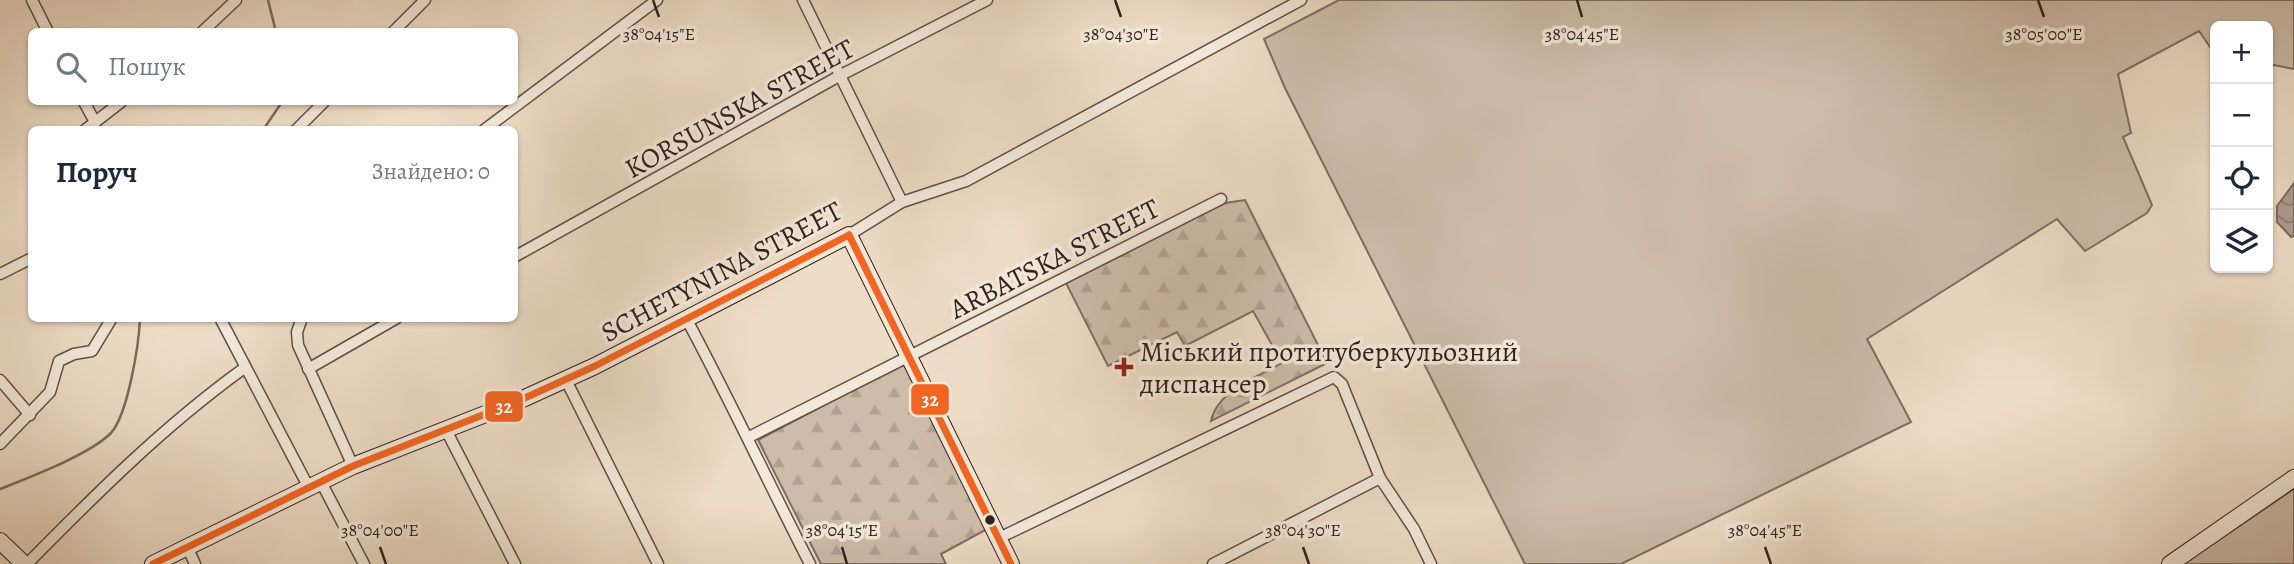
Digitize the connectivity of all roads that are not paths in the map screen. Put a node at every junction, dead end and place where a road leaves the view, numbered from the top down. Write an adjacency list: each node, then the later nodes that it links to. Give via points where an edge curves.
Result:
1 (32, 0): 8 (street)
2 (236, 0): 9 (street)
3 (425, 0): 10 (street)
4 (657, 0): 12 (street)
5 (803, 0): 11 (street)
6 (987, 0): 11 (street, KORSUNSKA STREET)
7 (1301, 0): 21 (street, SCHETYNINA STREET, via 966,181)
8 (46, 28)
9 (206, 28)
10 (397, 28)
11 (841, 75): 21 (street); 23 (street, KORSUNSKA STREET)
12 (518, 104)
13 (85, 105): 17 (street)
14 (117, 105): 17 (street)
15 (321, 105): 18 (street)
16 (517, 105): 19 (street)
17 (90, 126)
18 (300, 126)
19 (489, 126)
20 (1222, 199): 31 (street, ARBATSKA STREET)
21 (902, 202): 22 (street, SCHETYNINA STREET)
22 (849, 235): 26 (street, SCHETYNINA STREET); 31 (street)
23 (518, 255)
24 (28, 260): 25 (street)
25 (0, 274)
26 (687, 320): 35 (street, SCHETYNINA STREET); 38 (street)
27 (110, 322): 36 (street, via 92,351 59,362 50,392)
28 (222, 322): 32 (street)
29 (301, 322): 33 (street, via 298,345)
30 (390, 322): 33 (street)
31 (907, 357): 38 (street, ARBATSKA STREET); 44 (street)
32 (243, 369): 43 (street); 47 (street, via 189,408 114,475)
33 (309, 369): 40 (street)
34 (0, 380): 36 (street)
35 (566, 380): 37 (street, SCHETYNINA STREET); 52 (street)
36 (30, 415): 39 (street)
37 (446, 430): 40 (street, SCHETYNINA STREET); 51 (street)
38 (749, 437): 53 (street, via 760,468)
39 (0, 444)
40 (353, 466): 43 (street, SCHETYNINA STREET)
41 (1380, 478): 44 (street, via 1342,384 1328,377); 55 (street); 56 (street, via 1414,529)
42 (2294, 478): 57 (street)
43 (315, 485): 46 (street, SCHETYNINA STREET); 50 (street)
44 (999, 538): 54 (street)
45 (0, 541): 47 (street)
46 (187, 546): 48 (street, SCHETYNINA STREET); 49 (street)
47 (26, 564)
48 (153, 564)
49 (195, 564)
50 (364, 564)
51 (515, 564)
52 (658, 564)
53 (810, 564)
54 (1011, 564)
55 (1213, 564)
56 (1430, 564)
57 (2170, 564)

